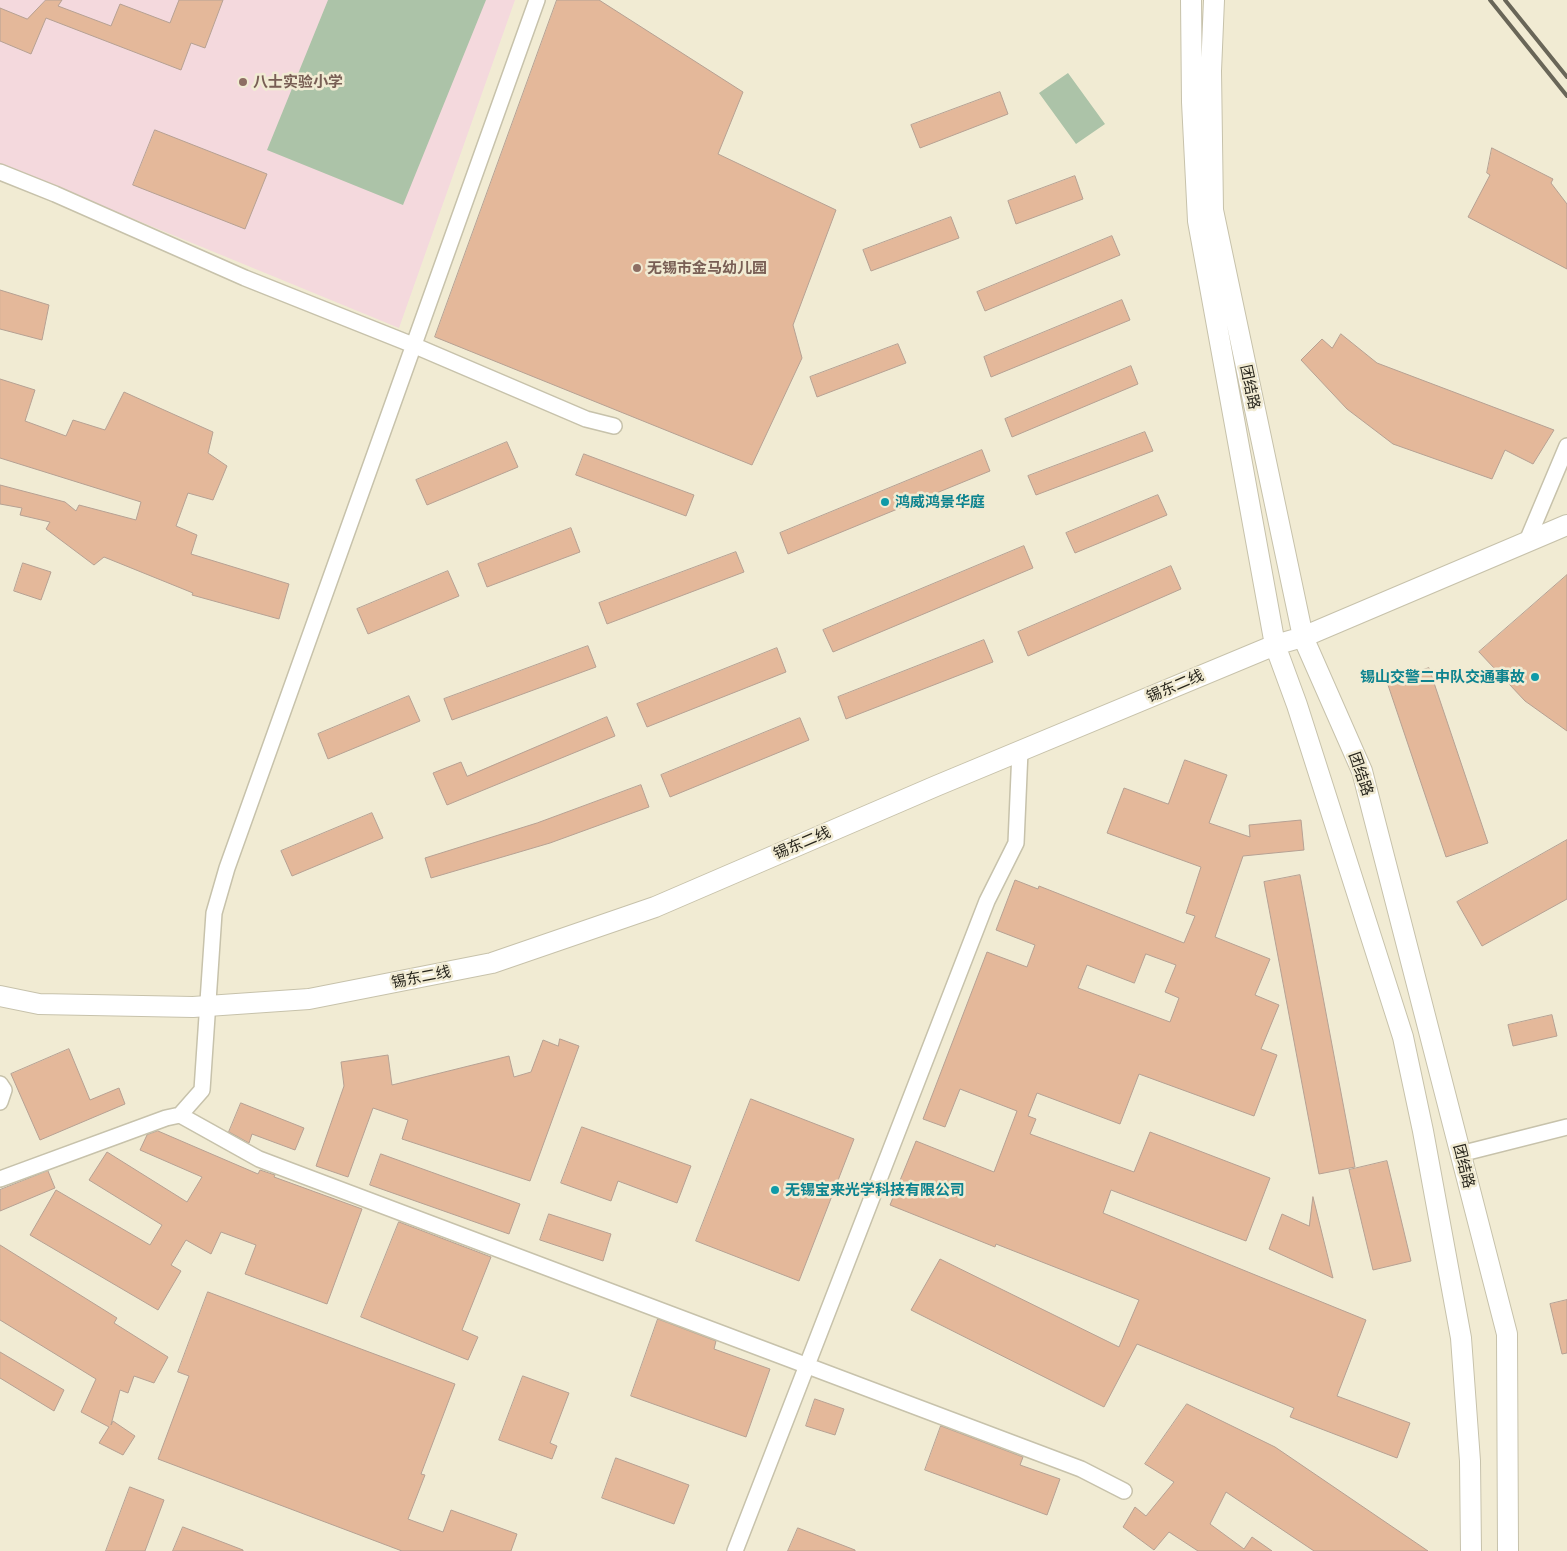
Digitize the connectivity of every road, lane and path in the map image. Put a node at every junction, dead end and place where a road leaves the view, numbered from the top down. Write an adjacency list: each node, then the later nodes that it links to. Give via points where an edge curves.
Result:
1 (537, 0): 5 (street)
2 (1191, 0): 11 (main road, 团结路, via 1198,221)
3 (1214, 0): 10 (main road, 团结路, via 1211,71 1213,210)
4 (0, 172): 5 (street, via 245,278)
5 (413, 345): 6 (street, via 586,419); 14 (street, via 227,868 214,912)
6 (614, 426)
7 (1567, 446): 9 (street)
8 (1567, 524): 9 (main road, 锡东二线)
9 (1528, 541): 10 (main road, 锡东二线)
10 (1303, 637): 11 (main road, 锡东二线); 19 (main road, 团结路, via 1362,771)
11 (1275, 645): 12 (main road, 锡东二线); 24 (main road, 团结路, via 1403,1038 1421,1121 1461,1338 1470,1461)
12 (1020, 751): 14 (main road, 锡东二线, via 655,907 492,963 309,999); 21 (street, via 1016,843 987,901)
13 (0, 996): 14 (main road, 锡东二线, via 39,1004)
14 (206, 1006): 17 (street, via 202,1090)
15 (0, 1084): 16 (street, via 4,1090)
16 (0, 1102)
17 (180, 1115): 20 (street); 21 (street, via 259,1159)
18 (1567, 1127): 19 (street)
19 (1460, 1154): 25 (main road, 团结路, via 1506,1334)
20 (0, 1180)
21 (806, 1365): 22 (street, via 1081,1468); 23 (street)
22 (1124, 1491)
23 (735, 1551)
24 (1471, 1551)
25 (1508, 1551)

